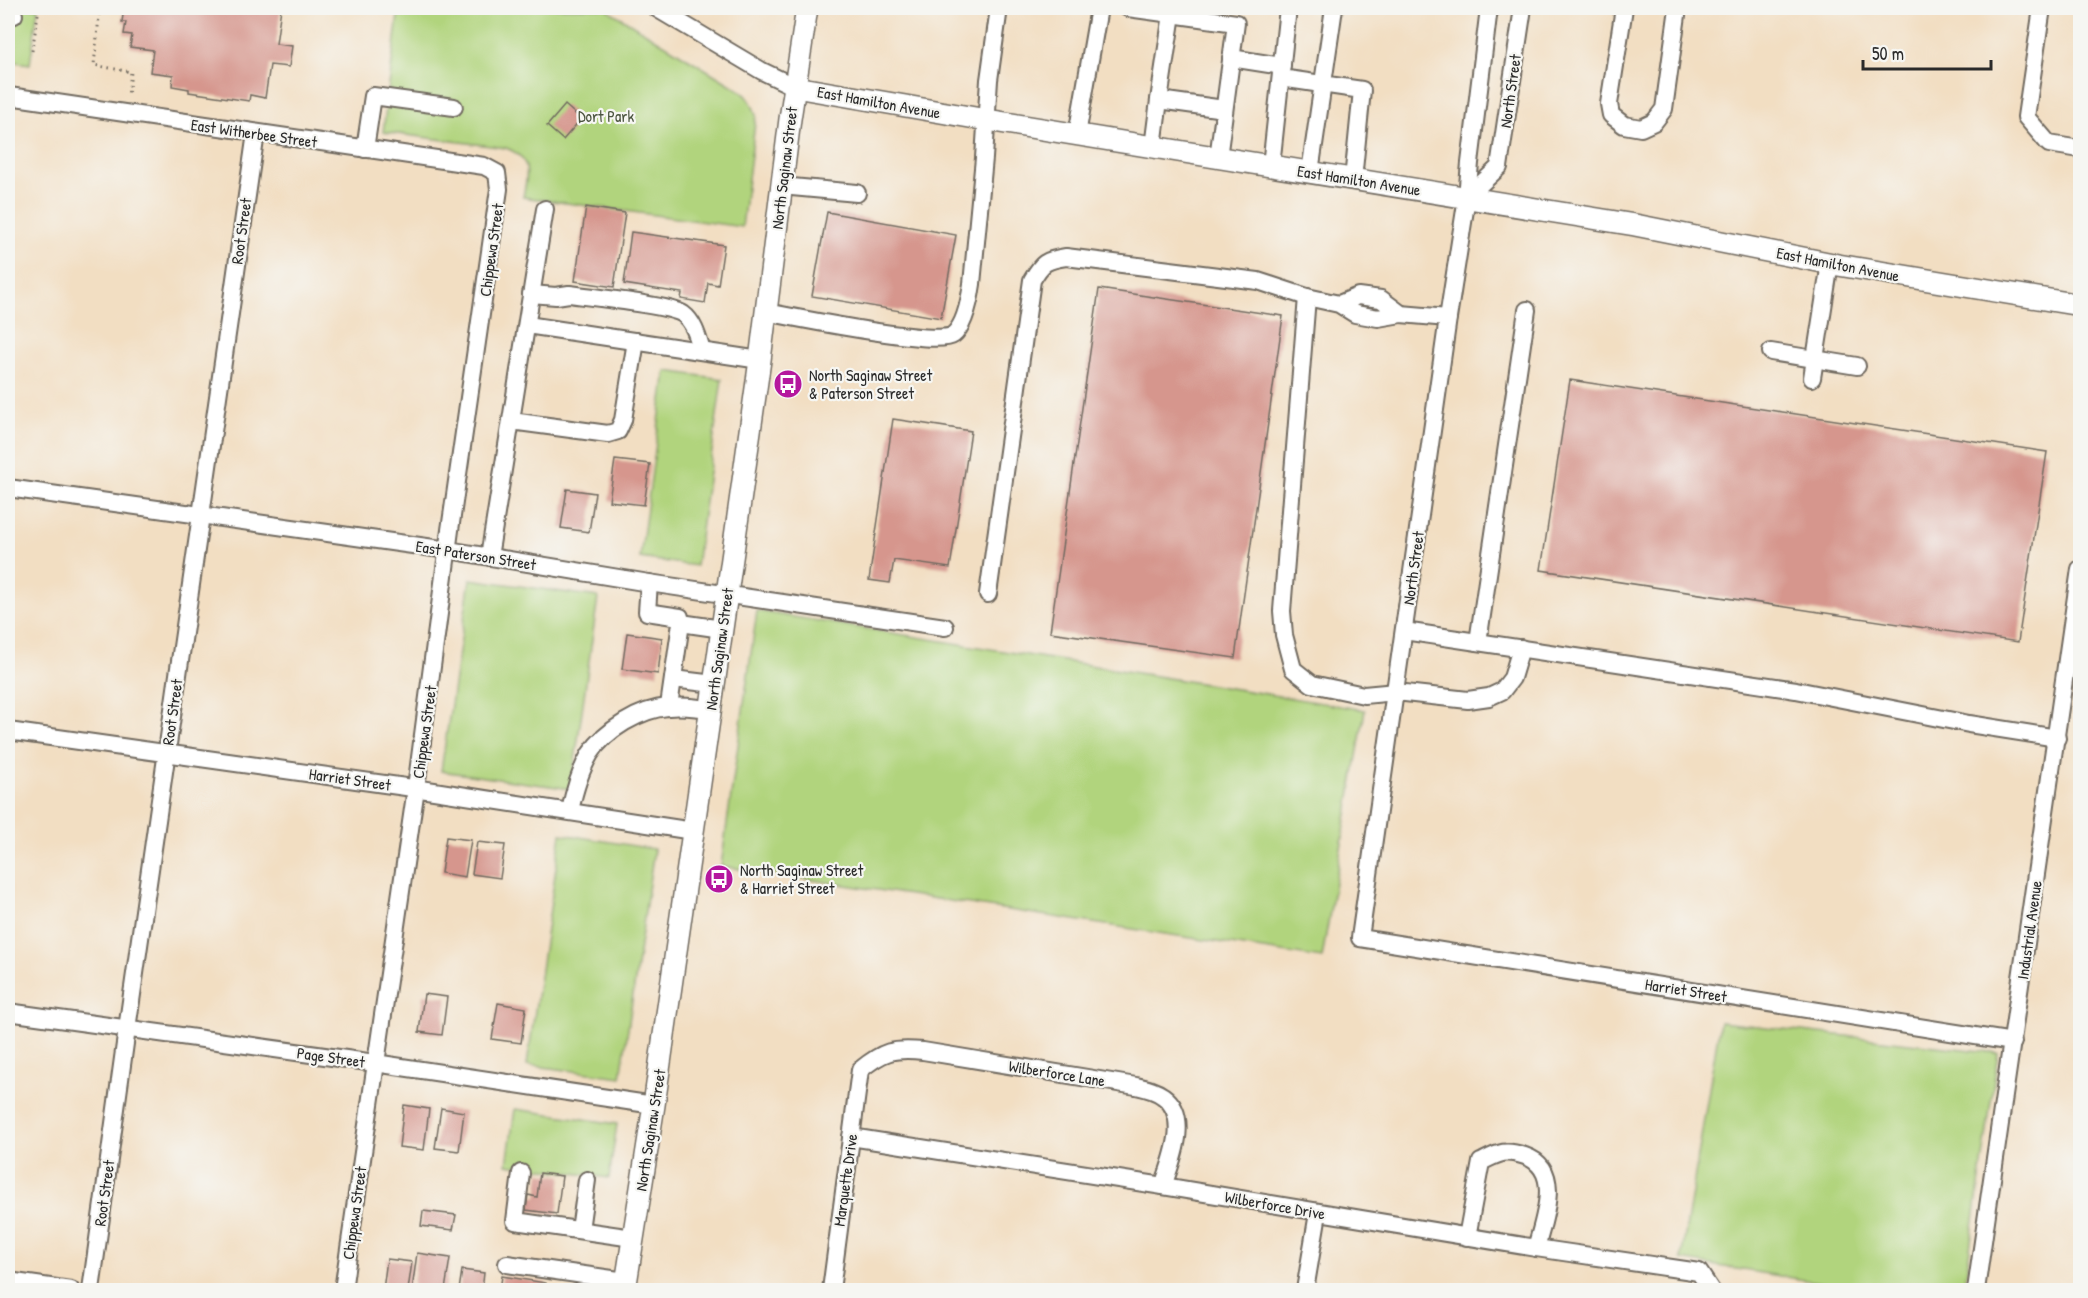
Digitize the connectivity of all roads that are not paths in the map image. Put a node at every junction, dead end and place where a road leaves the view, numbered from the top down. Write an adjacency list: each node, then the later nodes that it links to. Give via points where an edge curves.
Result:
1 (656, 8): 17 (street, East Hamilton Avenue)
2 (807, 8): 17 (main road, North Saginaw Street)
3 (999, 8): 22 (street)
4 (1100, 8): 24 (street)
5 (1128, 8): 13 (street)
6 (1288, 8): 15 (street)
7 (1334, 8): 16 (street)
8 (1490, 8): 35 (street, North Street)
9 (1522, 8): 35 (street, North Street, via 1499,167)
10 (1624, 8): 11 (street, via 1609,104 1611,115 1624,125 1641,128 1654,123 1664,109)
11 (1678, 8)
12 (2042, 8): 27 (street, via 2026,117 2049,144)
13 (1172, 14): 14 (street, via 1236,22); 19 (street)
14 (1231, 58): 15 (street); 21 (street)
15 (1282, 72): 16 (street); 29 (street)
16 (1323, 85): 30 (street); 32 (street, via 1362,90)
17 (795, 87): 22 (main road, East Hamilton Avenue); 33 (main road, North Saginaw Street)
18 (8, 96): 23 (street, East Witherbee Street)
19 (1160, 100): 21 (street); 25 (street)
20 (453, 106): 26 (street, via 373,96)
21 (1224, 109): 28 (street)
22 (987, 120): 24 (main road, East Hamilton Avenue); 42 (street, via 969,303 954,334 933,338)
23 (256, 133): 26 (street, East Witherbee Street); 54 (street, Root Street)
24 (1077, 135): 25 (main road, East Hamilton Avenue)
25 (1153, 147): 28 (main road, East Hamilton Avenue)
26 (365, 149): 31 (street, East Witherbee Street, via 484,166)
27 (2080, 149)
28 (1218, 158): 29 (main road, East Hamilton Avenue)
29 (1271, 166): 30 (main road, East Hamilton Avenue)
30 (1310, 172): 32 (main road, East Hamilton Avenue)
31 (497, 173): 55 (street, Chippewa Street, via 499,189)
32 (1353, 180): 35 (main road, East Hamilton Avenue)
33 (781, 186): 34 (street); 42 (main road, North Saginaw Street)
34 (857, 193)
35 (1467, 197): 37 (main road, East Hamilton Avenue); 43 (street, North Street)
36 (545, 209): 38 (street)
37 (1830, 263): 40 (main road, East Hamilton Avenue); 48 (street)
38 (531, 294): 44 (street); 46 (street, via 569,294 683,313 694,327)
39 (1307, 297): 43 (street, via 1378,318 1401,314); 60 (street, via 1258,281 1227,276 1066,257 1040,265 1032,280); 69 (street, via 1282,611 1284,635 1293,669 1312,684 1364,695)
40 (2080, 305)
41 (1527, 310): 65 (street)
42 (766, 312): 49 (main road, North Saginaw Street)
43 (1448, 318): 64 (street, North Street)
44 (527, 325): 45 (street); 52 (street)
45 (636, 341): 46 (street); 52 (street, via 624,420 618,431 608,434)
46 (702, 351): 49 (street)
47 (1771, 352): 48 (street)
48 (1815, 359): 50 (street); 51 (street)
49 (760, 360): 59 (main road, North Saginaw Street)
50 (1857, 366)
51 (1812, 378)
52 (512, 421): 56 (street)
53 (8, 488): 54 (street, East Paterson Street)
54 (200, 516): 55 (street, East Paterson Street); 74 (street, Root Street)
55 (448, 550): 56 (street, East Paterson Street); 75 (street, Chippewa Street)
56 (489, 557): 58 (street, East Paterson Street)
57 (2080, 569): 73 (street, Industrial Avenue)
58 (650, 583): 59 (street, East Paterson Street); 61 (street, via 647,612 680,617)
59 (727, 594): 62 (street, East Paterson Street); 63 (main road, North Saginaw Street)
60 (988, 594)
61 (681, 623): 63 (street); 67 (street)
62 (945, 627)
63 (722, 629): 68 (main road, North Saginaw Street)
64 (1404, 631): 65 (street); 69 (street, North Street)
65 (1478, 642): 66 (street)
66 (1521, 648): 69 (street, via 1512,678 1502,691 1489,697 1468,700); 73 (street, via 1796,690)
67 (673, 679): 68 (street); 70 (street)
68 (714, 684): 71 (main road, North Saginaw Street)
69 (1396, 692): 78 (street, North Street)
70 (669, 706): 71 (street); 76 (street, via 629,718 591,753)
71 (711, 709): 77 (main road, North Saginaw Street)
72 (8, 731): 74 (street, Harriet Street)
73 (2057, 738): 81 (street, Industrial Avenue)
74 (166, 753): 75 (street, Harriet Street); 80 (street, Root Street)
75 (416, 789): 76 (street, Harriet Street); 82 (street, Chippewa Street)
76 (570, 811): 77 (street, Harriet Street)
77 (693, 831): 84 (main road, North Saginaw Street)
78 (1360, 938): 81 (street, Harriet Street)
79 (8, 1012): 80 (street, Page Street)
80 (127, 1029): 82 (street, Page Street); 99 (street, Root Street)
81 (2013, 1042): 105 (street, Industrial Avenue)
82 (375, 1063): 84 (street, Page Street); 100 (street, Chippewa Street)
83 (860, 1070): 85 (street, Marquette Drive); 88 (street, Wilberforce Lane, via 883,1053 906,1049 1136,1086 1158,1093 1175,1110 1177,1131)
84 (654, 1105): 92 (main road, North Saginaw Street)
85 (851, 1137): 88 (street, Wilberforce Drive); 102 (street, Marquette Drive)
86 (521, 1173): 90 (street, via 515,1221)
87 (587, 1180): 90 (street)
88 (1163, 1186): 89 (street, Wilberforce Drive)
89 (1318, 1213): 91 (street, Wilberforce Drive); 103 (street)
90 (580, 1230): 92 (street)
91 (1467, 1237): 93 (street, Wilberforce Drive); 93 (street, via 1481,1162 1501,1152 1514,1153 1532,1158 1544,1171 1548,1185)
92 (633, 1238): 97 (main road, North Saginaw Street)
93 (1536, 1248): 104 (street, Wilberforce Drive, via 1699,1272)
94 (507, 1264): 95 (street)
95 (570, 1273): 97 (street); 101 (street)
96 (8, 1281): 98 (street)
97 (626, 1286)
98 (71, 1290)
99 (91, 1290)
100 (343, 1290)
101 (567, 1290)
102 (831, 1290)
103 (1305, 1290)
104 (1711, 1290)
105 (1976, 1290)

